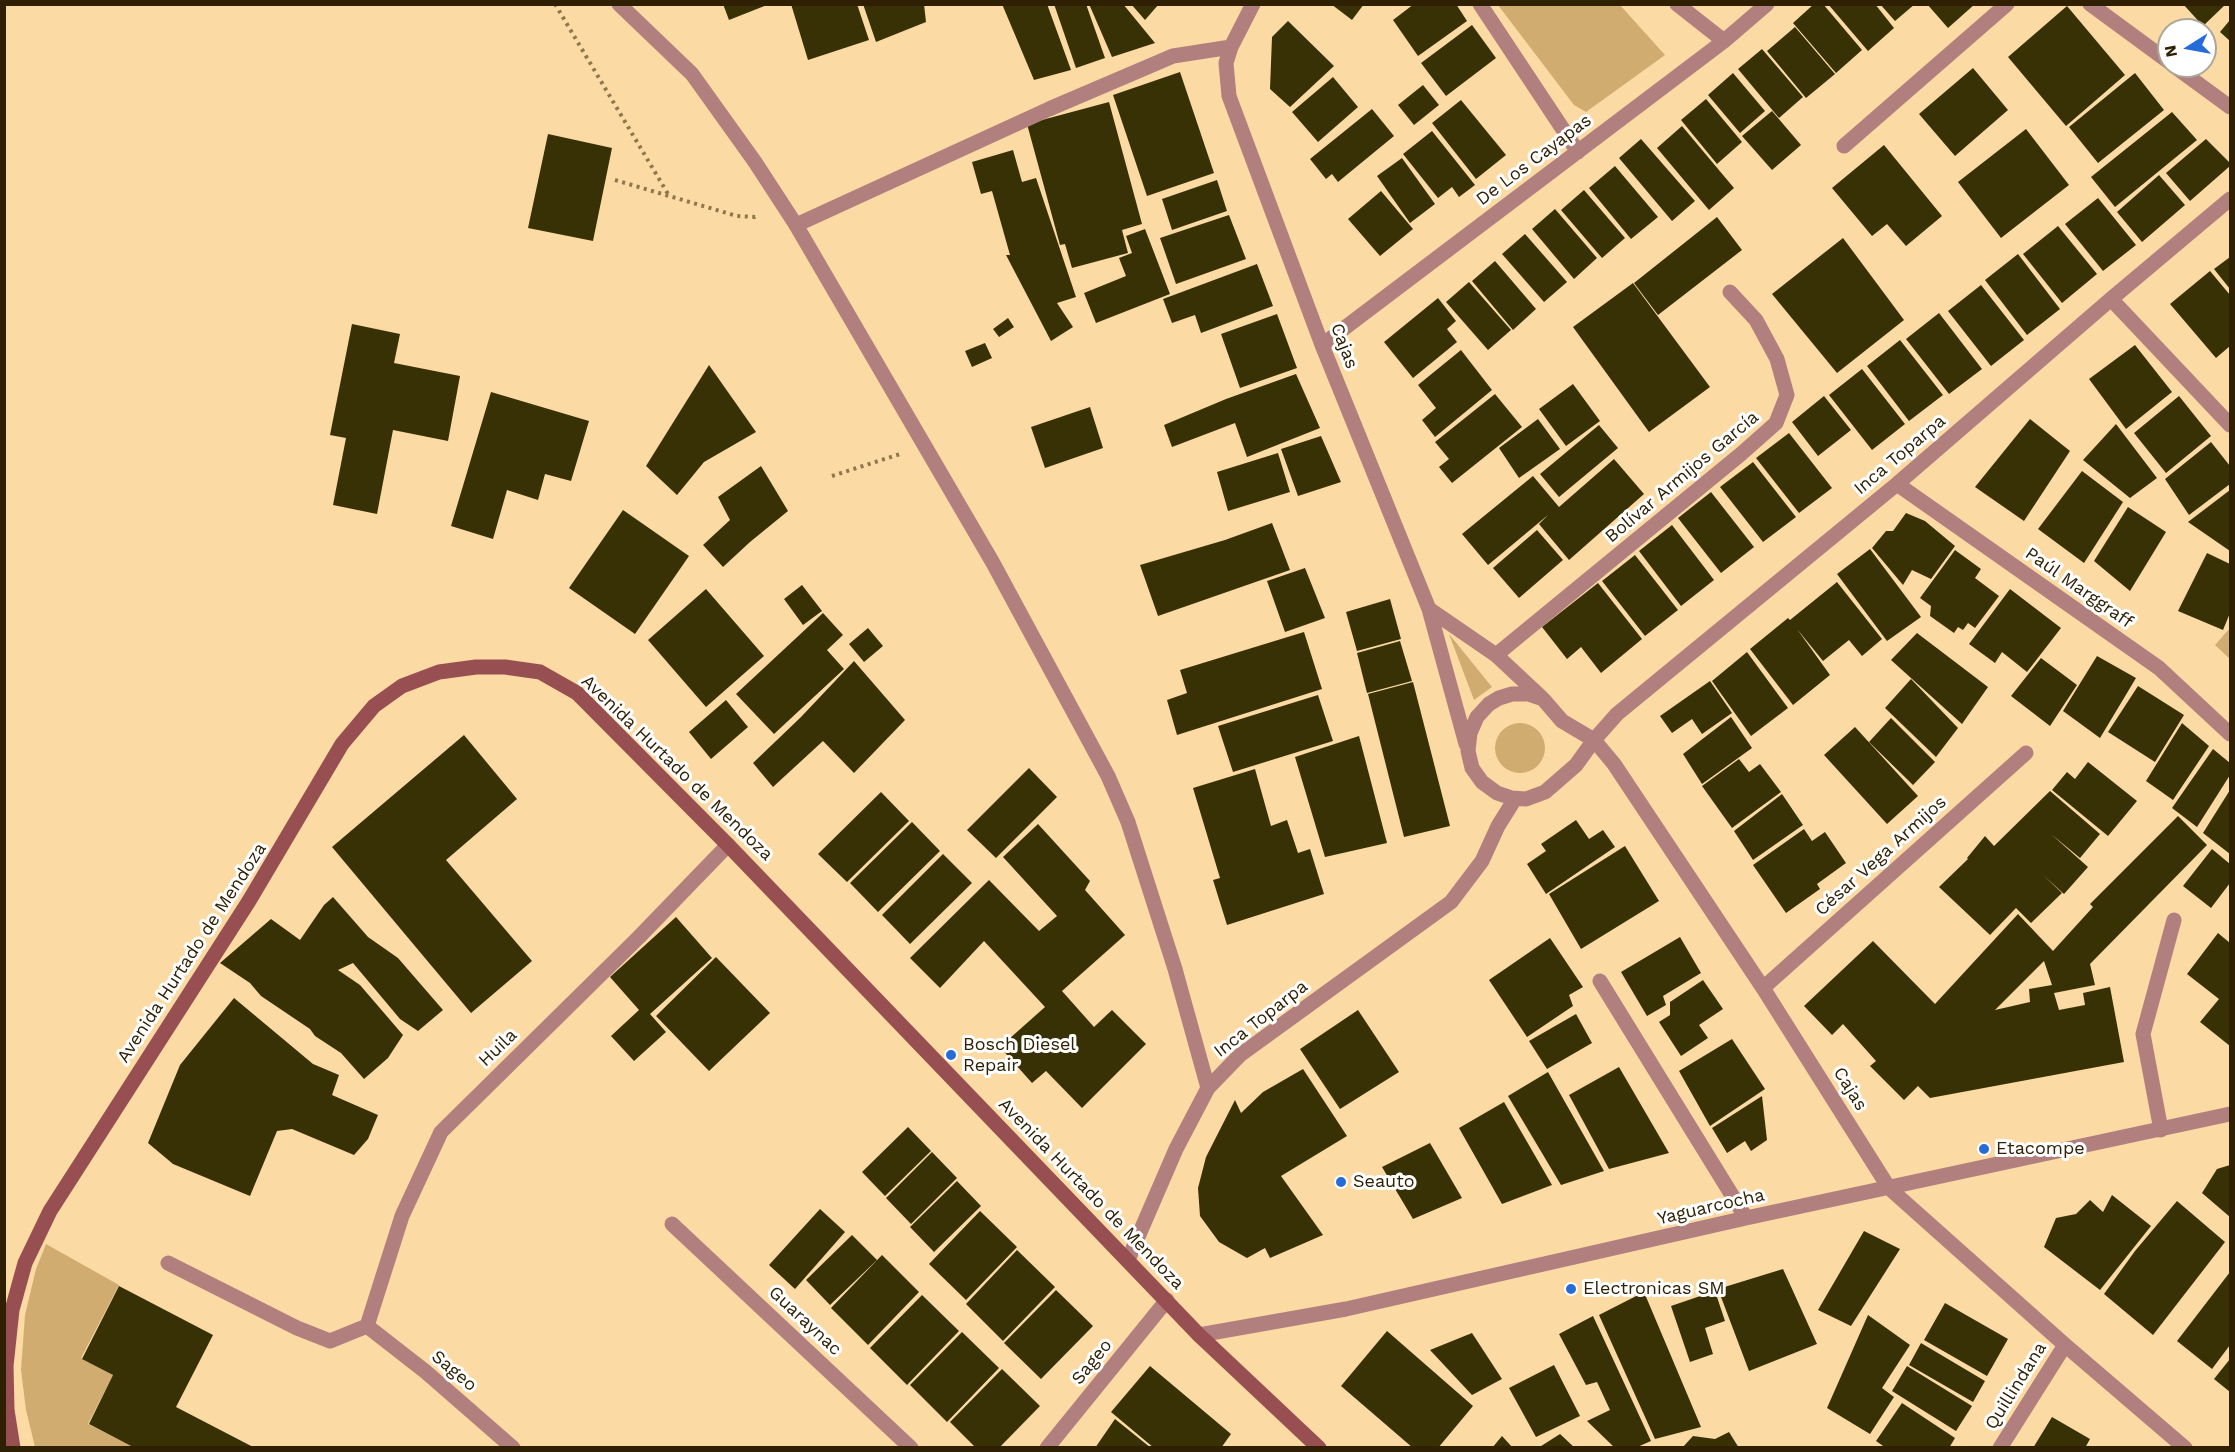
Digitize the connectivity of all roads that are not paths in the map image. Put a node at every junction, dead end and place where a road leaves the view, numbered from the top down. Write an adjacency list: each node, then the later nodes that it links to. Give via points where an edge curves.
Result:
1 (619, 4): 16 (street, via 692,74)
2 (1253, 4): 9 (street, Cajas)
3 (1480, 4): 14 (street)
4 (1677, 4): 8 (street)
5 (1767, 4): 8 (street, De Los Cayapas)
6 (2007, 4): 13 (street)
7 (2090, 4): 10 (street)
8 (1724, 41): 14 (street, De Los Cayapas)
9 (1231, 47): 16 (street, via 1173,56); 19 (street, Cajas, via 1226,63 1229,96)
10 (2157, 53)
11 (2190, 78): 12 (street)
12 (2230, 107)
13 (1844, 146)
14 (1578, 152): 19 (street, De Los Cayapas)
15 (2230, 199): 18 (street, Inca Toparpa)
16 (795, 225): 34 (street, via 993,563 1108,776 1128,822)
17 (1730, 292): 23 (street, Bolívar Armijos García, via 1756,320 1777,358 1787,395 1776,423)
18 (2111, 299): 20 (street); 21 (street, Inca Toparpa)
19 (1322, 345): 22 (street, Cajas)
20 (2230, 425)
21 (1897, 484): 25 (street, Paúl Marggraff, via 2159,668); 26 (street, Inca Toparpa, via 1656,681)
22 (1429, 609): 23 (street, Cajas); 27 (street, Cajas)
23 (1496, 655): 24 (street, Cajas)
24 (1542, 699): 26 (street, Cajas, via 1562,721); 27 (street, via 1512,694 1489,704 1473,725)
25 (2230, 734)
26 (1594, 740): 29 (street, via 1576,765 1545,792 1526,799); 33 (street, Cajas, via 1614,764)
27 (1468, 751): 29 (street, Cajas, via 1472,768 1482,782)
28 (2026, 753): 33 (street, César Vega Armijos)
29 (1512, 798): 34 (street, Inca Toparpa, via 1482,861 1452,902 1240,1055)
30 (728, 844): 40 (main road, Avenida Hurtado de Mendoza); 43 (street, Huila, via 441,1132 402,1216); 46 (main road, Avenida Hurtado de Mendoza, via 577,693 540,672 476,667 439,672 402,686 374,706 342,744 249,901 50,1211 25,1263 12,1310 6,1366)
31 (2174, 920): 36 (street, via 2143,1034)
32 (1600, 981): 38 (street)
33 (1763, 988): 37 (street, Cajas)
34 (1208, 1088): 40 (street, Inca Toparpa, via 1176,1149)
35 (2230, 1114): 36 (street, Yaguarcocha)
36 (2161, 1130): 37 (street, Yaguarcocha)
37 (1889, 1188): 38 (street, Yaguarcocha); 45 (street, Cajas)
38 (1746, 1218): 44 (street, Yaguarcocha, via 1346,1309)
39 (672, 1224): 48 (street, Guaraynac)
40 (1128, 1260): 42 (main road, Avenida Hurtado de Mendoza)
41 (168, 1263): 43 (street, via 330,1341)
42 (1167, 1300): 44 (main road, Avenida Hurtado de Mendoza); 49 (street, Sageo)
43 (367, 1326): 47 (street, Sageo)
44 (1199, 1335): 50 (main road, Avenida Hurtado de Mendoza)
45 (2065, 1345): 51 (street, Quillindana); 52 (street, Cajas)
46 (13, 1448)
47 (513, 1448)
48 (911, 1448)
49 (1047, 1448)
50 (1319, 1448)
51 (2000, 1448)
52 (2185, 1448)

